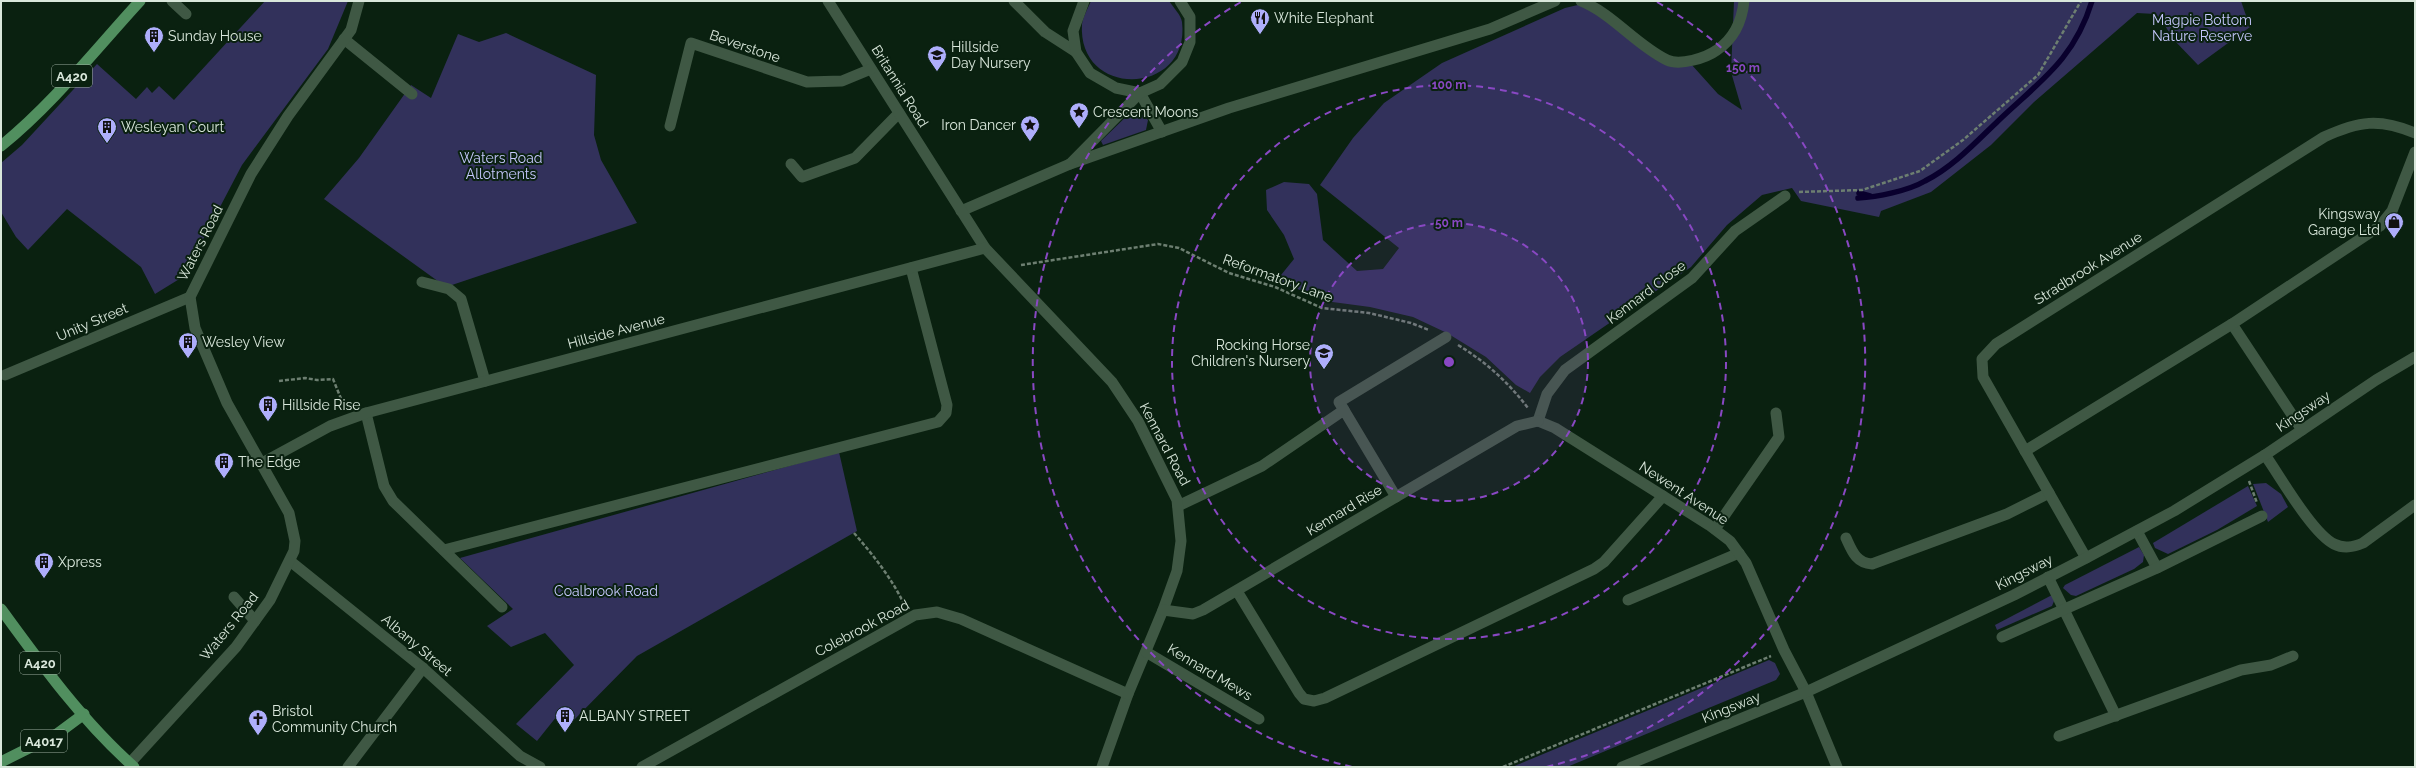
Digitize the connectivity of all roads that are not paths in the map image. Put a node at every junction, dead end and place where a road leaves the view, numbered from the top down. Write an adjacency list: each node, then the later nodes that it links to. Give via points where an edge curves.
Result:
1 (172, 1): 11 (street)
2 (359, 1): 12 (street, Waters Road, via 351,30)
3 (828, 1): 14 (street, Britannia Road)
4 (1014, 1): 13 (street, via 1045,32)
5 (1084, 1): 13 (street, via 1073,31)
6 (1180, 1): 15 (street, via 1190,17 1190,42 1182,62 1160,84)
7 (1555, 1): 19 (street, via 1490,29 1229,108)
8 (1581, 1): 9 (street, via 1672,61 1692,60 1720,48 1739,26)
9 (1744, 1)
10 (134, 3): 21 (main road, A420, via 83,64 21,129)
11 (186, 14)
12 (344, 39): 16 (street); 30 (street, Waters Road, via 288,116 251,174)
13 (1076, 52): 15 (street, via 1090,73 1116,88)
14 (872, 69): 17 (street, Britannia Road); 18 (street, Beverstone, via 842,81 807,82 691,43)
15 (1140, 93): 19 (street); 24 (street)
16 (412, 94)
17 (899, 113): 23 (street, via 855,158 802,177); 26 (street, Britannia Road)
18 (670, 126)
19 (1162, 132): 24 (street)
20 (2415, 133): 41 (street, Stradbrook Avenue, via 2393,124 2370,122 2346,127 2324,137 1996,344 1982,359 1983,377)
21 (1, 146)
22 (2415, 152): 31 (street, via 2392,211 2380,226)
23 (791, 164)
24 (1070, 164): 26 (street)
25 (1785, 196): 39 (street, Kennard Close, via 1735,231 1692,278 1565,370 1547,394)
26 (961, 211): 27 (street, Britannia Road)
27 (985, 248): 28 (street, Hillside Avenue); 48 (street, Kennard Road, via 1112,382 1138,421)
28 (911, 268): 35 (street, Hillside Avenue); 53 (street, via 947,405 946,413 938,422)
29 (422, 282): 35 (street, via 449,289 462,299)
30 (190, 297): 34 (street, Unity Street); 43 (street, Waters Road, via 195,328 227,403)
31 (2232, 324): 40 (street); 41 (street)
32 (1446, 337): 36 (street, via 1339,402)
33 (2415, 357): 40 (street, Kingsway)
34 (5, 375)
35 (485, 382): 37 (street, Hillside Avenue)
36 (1344, 410): 46 (street); 48 (street, via 1262,466)
37 (366, 413): 43 (street, Hillside Avenue, via 330,426); 53 (street, via 384,486 393,501)
38 (1776, 413): 50 (street, via 1779,437)
39 (1538, 421): 45 (street, Newent Avenue, via 1555,428); 46 (street, Kennard Rise, via 1517,426)
40 (2302, 430): 42 (street, Kingsway)
41 (2025, 451): 44 (street, Stradbrook Avenue)
42 (2265, 454): 47 (street, via 2318,531 2335,544 2354,546 2363,543); 51 (street, Kingsway)
43 (262, 463): 56 (street, Waters Road, via 283,499 293,525 296,541)
44 (2049, 493): 52 (street, via 2007,514 1872,564 1864,564 1856,558); 55 (street, Stradbrook Avenue)
45 (1663, 496): 50 (street, Newent Avenue); 59 (street, via 1604,562 1594,569 1314,701 1304,699 1299,693)
46 (1396, 497): 59 (street, Kennard Rise)
47 (2415, 505)
48 (1178, 506): 65 (street, Kennard Road, via 1181,541 1177,571)
49 (2262, 516): 57 (street)
50 (1715, 529): 54 (street, Newent Avenue, via 1730,541)
51 (2137, 531): 55 (street, Kingsway); 57 (street)
52 (1846, 538)
53 (444, 550): 62 (street)
54 (1739, 553): 61 (street); 71 (street, Newent Avenue)
55 (2086, 558): 58 (street, Kingsway)
56 (290, 561): 66 (street, Waters Road, via 270,600); 70 (street, Albany Street)
57 (2157, 568): 64 (street)
58 (2048, 577): 64 (street); 71 (street, Kingsway)
59 (1237, 591): 65 (street, Kennard Rise, via 1193,614)
60 (234, 597): 66 (street)
61 (1628, 600)
62 (502, 607)
63 (1, 609): 73 (main road, A420, via 36,659)
64 (2064, 609): 67 (street); 74 (street)
65 (1163, 610): 68 (street, Kennard Road)
66 (255, 621): 79 (street, Waters Road, via 236,647)
67 (2002, 637)
68 (1146, 652): 72 (street, Kennard Road); 75 (street, Kennard Mews)
69 (2292, 656): 74 (street, via 2271,665 2241,670)
70 (423, 668): 80 (street); 81 (street, Albany Street, via 520,756)
71 (1806, 692): 84 (street, Kingsway); 85 (street, Newent Avenue)
72 (1128, 694): 78 (street, Colebrook Road, via 961,619 937,612 910,617); 83 (street, Kennard Road)
73 (84, 714): 77 (main road, A4017, via 57,734); 79 (main road, A420)
74 (2116, 716): 76 (street)
75 (1259, 719)
76 (2059, 736)
77 (1, 762)
78 (657, 764): 82 (street, Colebrook Road)
79 (132, 765)
80 (348, 767)
81 (540, 767)
82 (642, 767)
83 (1102, 767)
84 (1622, 767)
85 (1837, 767)

